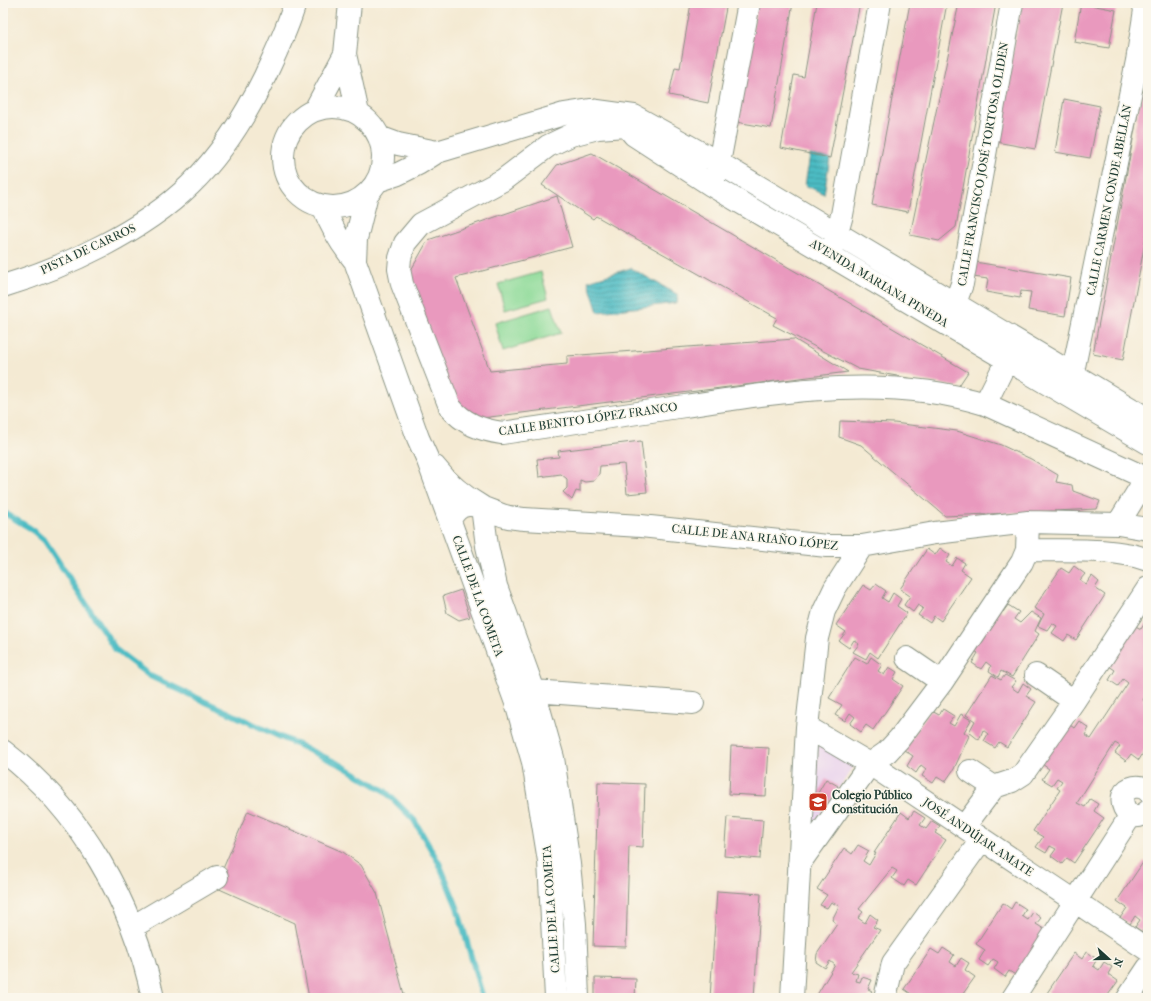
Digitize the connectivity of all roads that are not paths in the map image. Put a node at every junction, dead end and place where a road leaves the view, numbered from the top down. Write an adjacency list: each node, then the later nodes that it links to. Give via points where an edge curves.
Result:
1 (295, 3): 21 (street, PISTA DE CARROS, via 277,52 253,101 221,150 190,185 139,226 88,252)
2 (350, 3): 7 (street)
3 (749, 3): 14 (street)
4 (880, 3): 18 (street)
5 (1012, 3): 22 (street, CALLE FRANCISCO JOSÉ TORTOSA OLIDEN, via 962,284)
6 (1143, 3): 8 (street, CALLE CARMEN CONDE ABELLÁN, via 1145,10)
7 (345, 54): 9 (street); 10 (street)
8 (1142, 62): 24 (street, CALLE CARMEN CONDE ABELLÁN)
9 (315, 110): 10 (street, via 337,107); 17 (street, via 300,120 288,134 283,161 288,179 295,190 310,202)
10 (358, 113): 12 (street, via 367,120)
11 (621, 120): 13 (street, AVENIDA MARIANA PINEDA, via 590,110 564,114); 14 (street, AVENIDA MARIANA PINEDA, via 628,114 640,118); 15 (street, AVENIDA MARIANA PINEDA, via 634,135); 26 (street, CALLE BENITO LÓPEZ FRANCO, via 571,135 548,146 503,180 421,224 405,243 399,269 402,284 450,407 458,417 486,430 502,433 793,391 898,388 958,396)
12 (379, 137): 13 (street, AVENIDA MARIANA PINEDA, via 398,144); 16 (street, via 383,152 382,167)
13 (437, 152): 16 (street, AVENIDA MARIANA PINEDA)
14 (719, 164): 15 (street); 18 (street, AVENIDA MARIANA PINEDA)
15 (711, 185): 19 (street, AVENIDA MARIANA PINEDA)
16 (372, 188): 17 (street, via 346,205); 20 (street, CALLE DE LA COMETA, via 356,239)
17 (323, 206): 20 (street, CALLE DE LA COMETA, via 335,232)
18 (838, 234): 19 (street); 22 (street, AVENIDA MARIANA PINEDA)
19 (831, 254): 22 (street, AVENIDA MARIANA PINEDA)
20 (355, 262): 29 (street, CALLE DE LA COMETA)
21 (3, 286)
22 (952, 314): 23 (street, AVENIDA MARIANA PINEDA); 24 (street, AVENIDA MARIANA PINEDA)
23 (1007, 360): 25 (street, AVENIDA MARIANA PINEDA); 26 (street)
24 (1074, 374): 25 (street, CALLE CARMEN CONDE ABELLÁN); 27 (street, AVENIDA MARIANA PINEDA)
25 (1067, 397): 28 (street, AVENIDA MARIANA PINEDA)
26 (985, 404): 30 (street, CALLE BENITO LÓPEZ FRANCO)
27 (1148, 419)
28 (1148, 443)
29 (425, 454): 31 (street, CALLE DE LA COMETA, via 445,480 465,498); 32 (street, CALLE DE LA COMETA)
30 (1147, 477): 34 (street)
31 (482, 507): 32 (street, via 461,507); 36 (street, CALLE DE ANA RIAÑO LÓPEZ, via 506,516 524,519 641,526 827,546); 43 (street, CALLE DE LA COMETA, via 496,586)
32 (450, 520): 62 (street, CALLE DE LA COMETA, via 516,703 533,762 549,862)
33 (1028, 522): 34 (street, CALLE DE ANA RIAÑO LÓPEZ); 36 (street, CALLE DE ANA RIAÑO LÓPEZ, via 935,533); 37 (street)
34 (1118, 524): 35 (street, CALLE DE ANA RIAÑO LÓPEZ)
35 (1148, 529)
36 (862, 546): 46 (street, via 834,588 824,611 817,638)
37 (1028, 550): 38 (street, via 1117,552); 42 (street)
38 (1148, 560)
39 (1148, 588): 44 (street)
40 (907, 658): 42 (street)
41 (1036, 675): 44 (street)
42 (942, 682): 48 (street, via 899,739 887,752)
43 (534, 691): 45 (street); 63 (street, CALLE DE LA COMETA, via 553,758 562,810 575,924)
44 (1074, 701): 50 (street, via 1023,774 1017,779)
45 (693, 703)
46 (807, 727): 48 (street, JOSÉ ANDÚJAR AMATE); 55 (street)
47 (3, 751): 58 (street, via 20,764 62,807 98,859)
48 (870, 764): 53 (street, JOSÉ ANDÚJAR AMATE); 55 (street)
49 (970, 770): 50 (street)
50 (994, 787): 53 (street)
51 (1148, 791): 52 (street, via 1138,786 1131,787 1122,798 1122,805 1126,811)
52 (1140, 813): 57 (street)
53 (964, 827): 54 (street, JOSÉ ANDÚJAR AMATE)
54 (982, 839): 57 (street, JOSÉ ANDÚJAR AMATE); 65 (street, via 893,963)
55 (799, 864): 64 (street)
56 (216, 877): 58 (street)
57 (1075, 903): 59 (street, JOSÉ ANDÚJAR AMATE); 66 (street)
58 (134, 926): 61 (street)
59 (1148, 950)
60 (1148, 968): 67 (street)
61 (153, 998)
62 (556, 998)
63 (578, 998)
64 (792, 998)
65 (884, 998)
66 (1013, 998)
67 (1128, 998)

